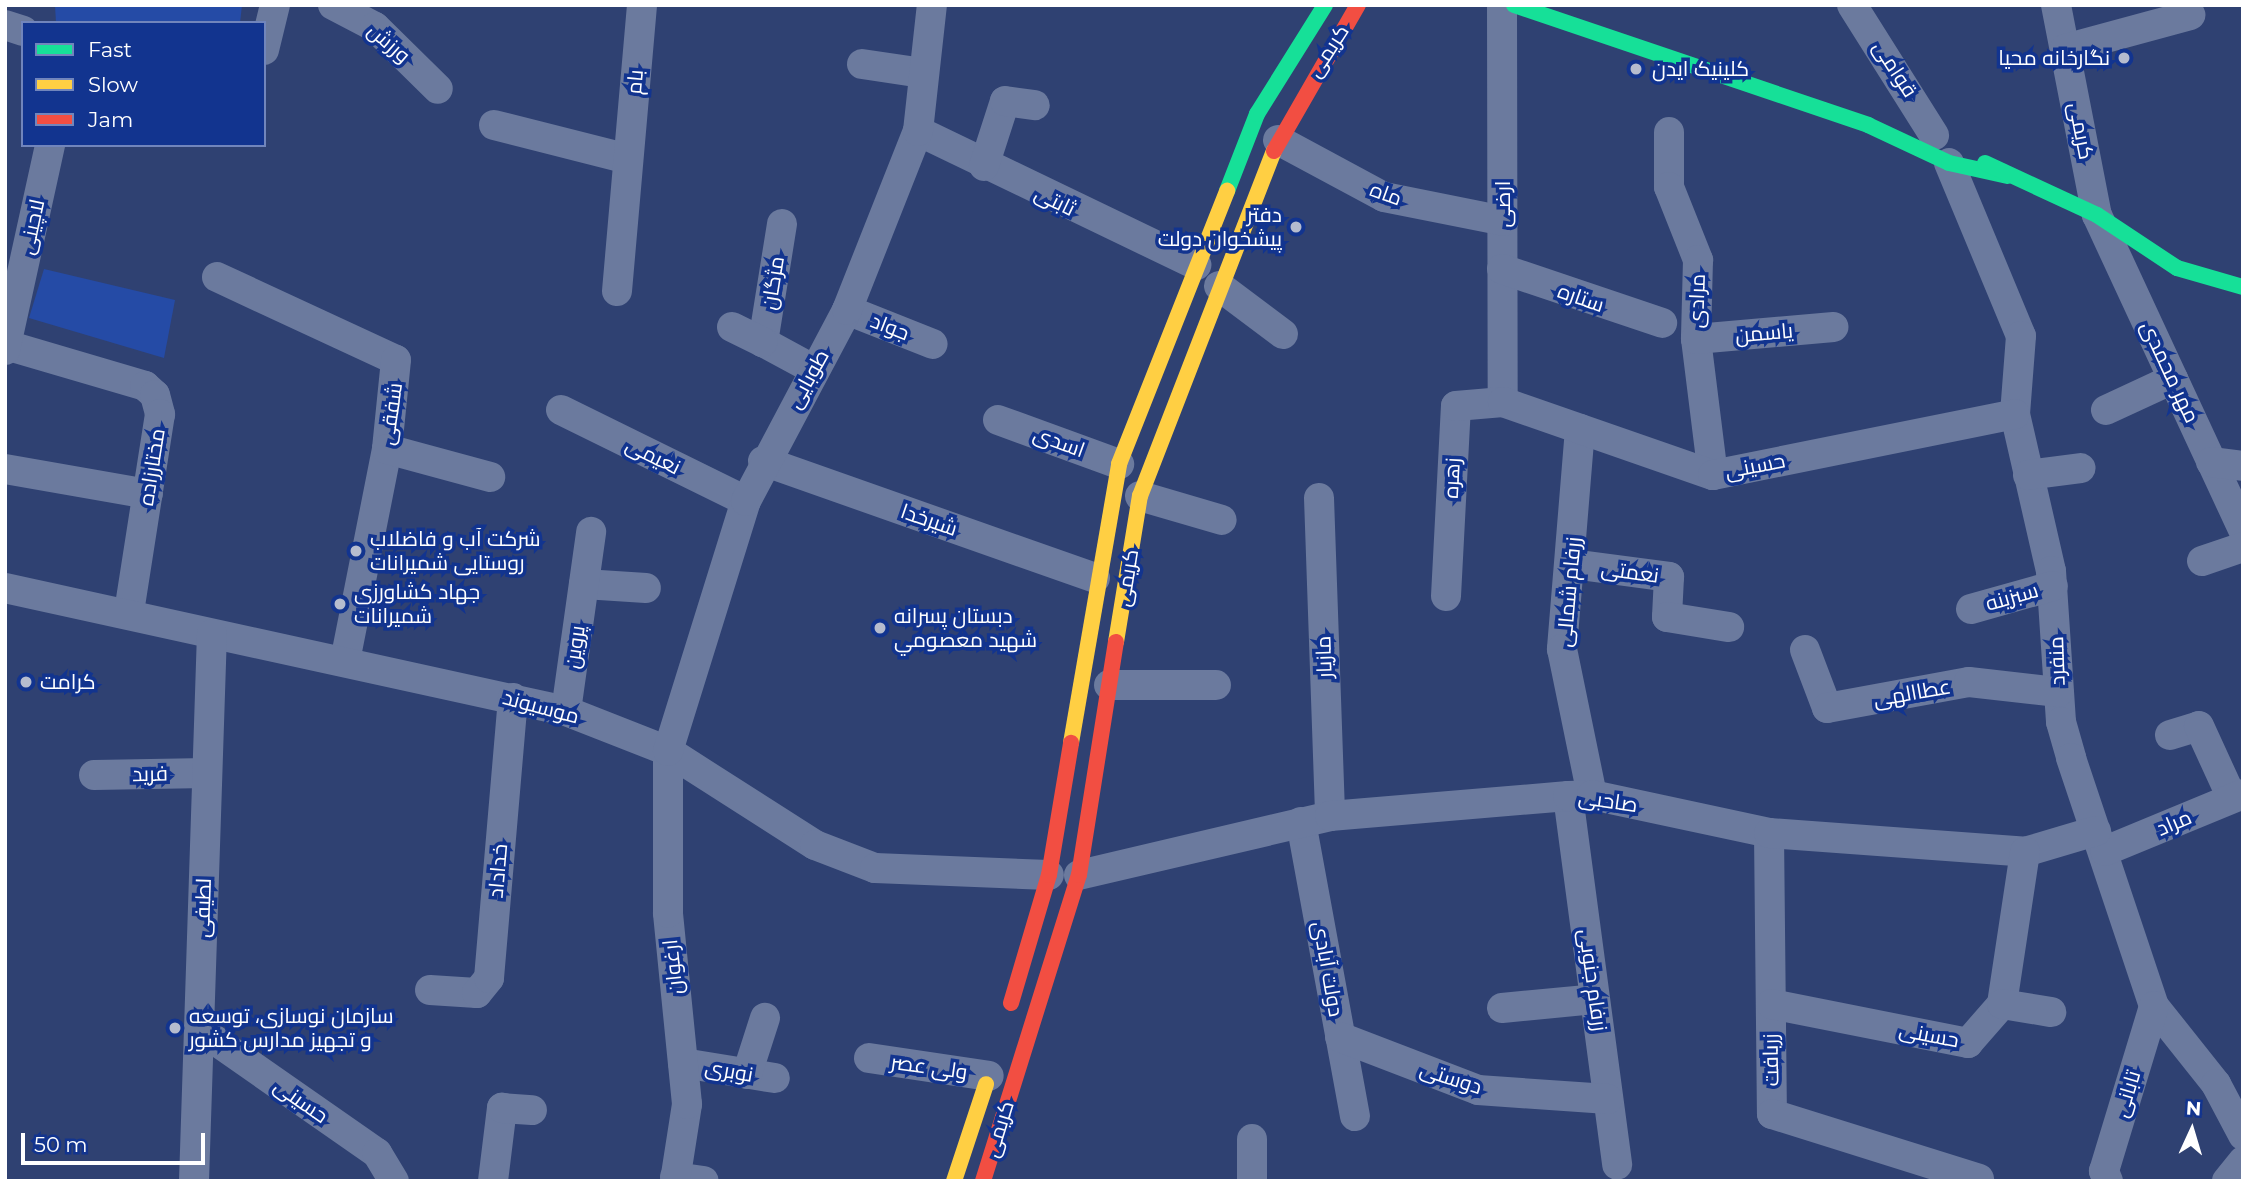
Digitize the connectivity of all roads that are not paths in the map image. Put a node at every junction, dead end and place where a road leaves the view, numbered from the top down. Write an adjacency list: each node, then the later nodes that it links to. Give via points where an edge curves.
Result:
1 (275, 5): 12 (street)
2 (333, 5): 16 (street, ورزش, via 375,27)
3 (642, 5): 25 (street, بام)
4 (932, 5): 15 (street, طوبایی)
5 (1325, 5): 32 (main road, کریمی, via 1257,114)
6 (1358, 5): 23 (main road, کریمی)
7 (1502, 5): 30 (street, ارضی)
8 (1514, 5): 19 (main road)
9 (1852, 5): 22 (street, قوامی)
10 (2056, 5): 13 (street, کریمی)
11 (2190, 15): 13 (street)
12 (266, 42)
13 (2065, 49): 29 (street, کریمی)
14 (862, 64): 15 (street)
15 (923, 73): 20 (street, طوبایی)
16 (438, 89)
17 (1035, 105): 27 (street, via 1005,101)
18 (494, 125): 25 (street)
19 (1868, 125): 22 (main road); 26 (main road)
20 (918, 131): 27 (street, ثابتی); 38 (street, طوبایی)
21 (1669, 132): 43 (street, مرادی, via 1669,187 1699,260)
22 (1934, 135): 28 (main road)
23 (1278, 141): 30 (street, ماه, via 1384,197); 35 (main road, کریمی)
24 (50, 147): 46 (street, لاچینی)
25 (628, 159): 37 (street, بام)
26 (1949, 163): 28 (main road); 52 (street, منفرد, via 2021,336)
27 (984, 166): 32 (street, ثابتی)
28 (2008, 176): 29 (main road)
29 (2097, 215): 36 (main road, via 2177,268); 48 (street, مهر محمدی)
30 (1504, 221): 33 (street, ارضی)
31 (782, 223): 44 (street, مژگان)
32 (1196, 265): 58 (main road, کریمی)
33 (1502, 269): 39 (street, ستاره); 49 (street, ارضی)
34 (217, 277): 55 (street, شفقی, via 396,360)
35 (1219, 286): 42 (street); 66 (main road, کریمی)
36 (2243, 287)
37 (617, 291)
38 (847, 310): 45 (street, جواد); 47 (street, طوبایی)
39 (1662, 323)
40 (732, 327): 44 (street, مژگان)
41 (1833, 327): 43 (street, یاسمن)
42 (1283, 334)
43 (1696, 339): 62 (street, مرادی)
44 (763, 342): 47 (street, مژگان)
45 (933, 344)
46 (6, 348): 65 (street, مختارزاده, via 145,387 155,395 160,414)
47 (813, 369): 56 (street, طوبایی)
48 (2173, 379): 51 (street); 57 (street, مهر محمدی)
49 (1503, 402): 54 (street, حسینی); 80 (street, زهره, via 1456,406)
50 (561, 410): 68 (street, نعیمی)
51 (2106, 410)
52 (2015, 414): 62 (street, حسینی); 63 (street, منفرد)
53 (998, 420): 58 (street, اسدی)
54 (1580, 429): 62 (street, حسینی); 74 (street, زرفام شمالی)
55 (387, 449): 64 (street); 86 (street, شفقی)
56 (763, 461): 68 (street, طوبایی); 75 (street, شیرخدا)
57 (2211, 462): 59 (street); 70 (street, مهر محمدی)
58 (1119, 464): 75 (main road, کریمی)
59 (2243, 466)
60 (2081, 468): 63 (street)
61 (5, 469): 65 (street)
62 (1713, 475)
63 (2028, 475): 77 (street, منفرد)
64 (490, 477)
65 (148, 494): 82 (street, مختارزاده)
66 (1140, 496): 69 (street); 87 (main road, کریمی)
67 (1319, 498): 98 (street, مازیار)
68 (746, 501): 93 (street, طوبایی)
69 (1222, 520)
70 (2243, 530)
71 (591, 532): 76 (street, پروین)
72 (2243, 547): 73 (street)
73 (2202, 561)
74 (1572, 564): 83 (street, نعمتی, via 1669,577 1668,617); 96 (street, زرفام شمالی, via 1562,649)
75 (1096, 578): 102 (main road, کریمی)
76 (584, 584): 79 (street); 91 (street, پروین)
77 (2053, 586): 81 (street, سبزینه); 89 (street, منفرد)
78 (5, 588): 82 (street, موسیوند)
79 (646, 588)
80 (1446, 596)
81 (1970, 609)
82 (129, 612): 84 (street, موسیوند)
83 (1729, 627)
84 (212, 634): 86 (street, موسیوند); 94 (street, لطیفی)
85 (1805, 650): 89 (street, عطاالهی, via 1828,708 1969,682)
86 (345, 662): 90 (street, موسیوند)
87 (1109, 685): 88 (street); 102 (main road, کریمی)
88 (1216, 685)
89 (2058, 692): 100 (street, منفرد, via 2061,722)
90 (513, 698): 91 (street, موسیوند); 103 (street, خداداد, via 489,978 477,993)
91 (566, 710): 93 (street, موسیوند)
92 (2170, 735): 97 (street, via 2199,726)
93 (668, 751): 102 (street, موسیوند, via 815,845 875,868); 115 (street, ارغوان, via 668,912)
94 (207, 773): 95 (street, فرید); 112 (street, لطیفی)
95 (94, 775)
96 (1580, 795): 98 (street, صاحبی); 99 (street, صاحبی); 104 (street, زرفام جنوبی)
97 (2238, 796): 100 (street, مراد)
98 (1316, 819): 102 (street, صاحبی); 113 (street, دولت آبادی)
99 (1769, 833): 101 (street, صاحبی); 105 (street, زربافت)
100 (2101, 841): 101 (street, صاحبی); 107 (street, منفرد)
101 (2025, 852): 106 (street)
102 (1064, 875): 111 (main road, کریمی); 131 (main road, کریمی)
103 (430, 990)
104 (1595, 999): 108 (street); 117 (street, زرفام جنوبی)
105 (1771, 1004): 106 (street, حسینی, via 1968,1043); 124 (street, زربافت, via 1772,1114)
106 (2002, 1004): 109 (street)
107 (2154, 1006): 120 (street, منفرد, via 2216,1084); 133 (street, تابانی, via 2104,1171)
108 (1502, 1007)
109 (2051, 1012)
110 (765, 1018): 115 (street, نوبری, via 761,1076)
111 (1005, 1023)
112 (199, 1029): 127 (street, لطیفی); 128 (street, حسینی, via 377,1153)
113 (1340, 1037): 117 (street, دوستی, via 1478,1090); 119 (street, دولت آبادی)
114 (869, 1058): 116 (street, ولی عصر)
115 (683, 1063): 125 (street, ارغوان)
116 (991, 1069): 130 (main road, کریمی)
117 (1608, 1099): 123 (street, زرفام جنوبی)
118 (532, 1110): 129 (street, via 502,1108)
119 (1355, 1116)
120 (2243, 1135)
121 (1252, 1139): 132 (street)
122 (2243, 1161): 134 (street)
123 (1617, 1165)
124 (1938, 1174): 126 (street, زربافت)
125 (685, 1179)
126 (1979, 1179)
127 (194, 1181)
128 (394, 1181)
129 (493, 1181)
130 (954, 1181)
131 (983, 1181)
132 (1252, 1181)
133 (2108, 1181)
134 (2227, 1181)

